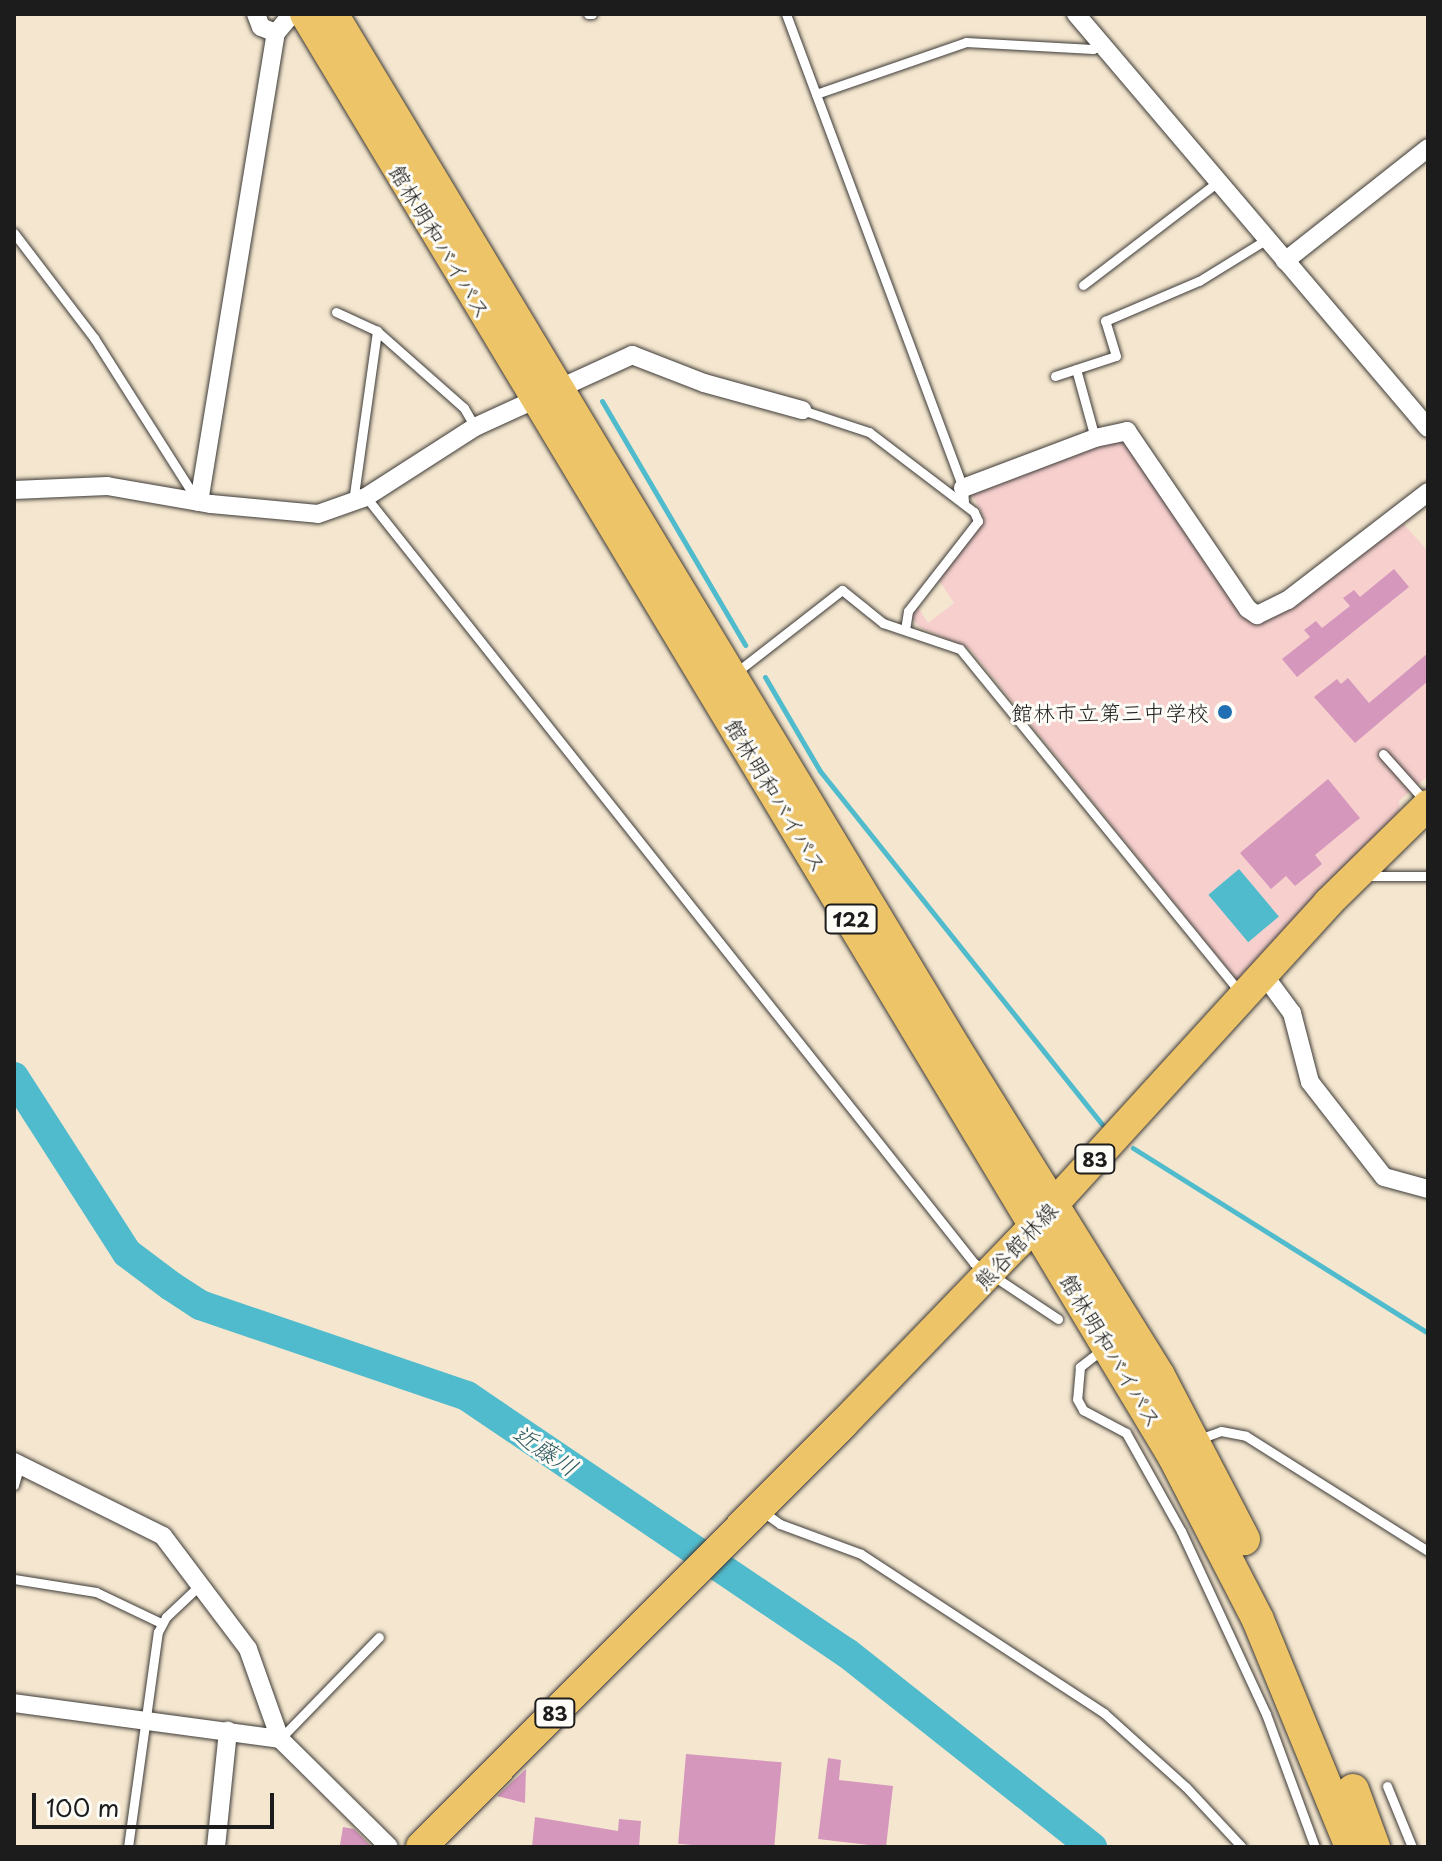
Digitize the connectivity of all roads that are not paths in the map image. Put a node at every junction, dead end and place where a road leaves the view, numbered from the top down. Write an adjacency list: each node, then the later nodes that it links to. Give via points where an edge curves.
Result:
1 (256, 14): 7 (street, via 261,27)
2 (292, 14): 7 (street)
3 (306, 14): 20 (highway, 館林明和バイパス / 122)
4 (332, 14): 20 (highway, 館林明和バイパス / 122)
5 (786, 14): 9 (lane)
6 (1076, 14): 8 (street)
7 (276, 33): 29 (street)
8 (1104, 44): 9 (lane, via 1093,49 966,42); 11 (street)
9 (816, 94): 27 (lane)
10 (1428, 148): 14 (street)
11 (1219, 181): 13 (street); 15 (lane)
12 (14, 233): 29 (lane, via 94,338)
13 (1267, 239): 14 (street); 18 (lane, via 1199,281 1105,321 1116,356)
14 (1285, 261): 23 (street)
15 (1083, 285)
16 (336, 312): 17 (lane)
17 (377, 331): 22 (lane, via 464,408); 28 (lane)
18 (1076, 369): 19 (lane); 24 (lane)
19 (1055, 376)
20 (547, 394): 21 (street, via 632,355 704,383); 22 (street); 31 (highway, 館林明和バイパス / 122); 38 (highway, 館林明和バイパス / 122)
21 (802, 410): 27 (lane, via 869,432)
22 (475, 427): 28 (street)
23 (1428, 428)
24 (1095, 438): 26 (street, via 1122,430 1132,435 1257,615 1288,600); 27 (street)
25 (14, 490): 29 (street, via 107,486)
26 (1428, 492)
27 (964, 495): 30 (lane, via 978,521 908,611)
28 (359, 499): 29 (street, via 318,514); 39 (lane, via 955,1240)
29 (199, 502)
30 (905, 629): 31 (lane, via 883,623 842,590); 36 (lane, via 967,655)
31 (734, 674): 38 (highway, 館林明和バイパス / 122)
32 (1383, 754): 33 (lane)
33 (1428, 805): 34 (main road, 熊谷館林線 / 83)
34 (1358, 872): 35 (lane, via 1372,879); 36 (main road, 熊谷館林線 / 83)
35 (1428, 876)
36 (1254, 986): 37 (street, via 1292,1013 1310,1082 1384,1177); 38 (main road, 熊谷館林線 / 83)
37 (1428, 1189)
38 (1044, 1213): 39 (main road, 熊谷館林線 / 83); 41 (highway, 館林明和バイパス / 122); 42 (highway, 館林明和バイパス / 122)
39 (988, 1273): 40 (lane); 45 (main road, 熊谷館林線 / 83)
40 (1058, 1319)
41 (1110, 1344): 61 (lane, via 1080,1367 1077,1399 1083,1410 1126,1433 1175,1519 1266,1714); 62 (highway, 館林明和バイパス / 122, via 1229,1556 1298,1709)
42 (1195, 1441): 46 (lane, via 1221,1431 1246,1436); 63 (highway, 館林明和バイパス / 122, via 1302,1664)
43 (17, 1463): 44 (lane); 48 (street, via 163,1536)
44 (14, 1485)
45 (759, 1509): 59 (main road, 熊谷館林線 / 83); 60 (lane, via 780,1524 861,1554 1104,1713 1186,1787)
46 (1428, 1551)
47 (14, 1579): 49 (lane, via 96,1592)
48 (200, 1585): 49 (lane); 54 (street, via 248,1649)
49 (161, 1623): 52 (lane)
50 (379, 1637): 54 (lane)
51 (14, 1703): 52 (street)
52 (143, 1718): 53 (street); 56 (lane)
53 (228, 1731): 54 (street); 57 (street)
54 (280, 1739): 58 (street)
55 (1387, 1786): 64 (lane)
56 (128, 1847)
57 (216, 1847)
58 (389, 1847)
59 (421, 1847)
60 (1242, 1847)
61 (1315, 1847)
62 (1351, 1847)
63 (1374, 1847)
64 (1412, 1847)

